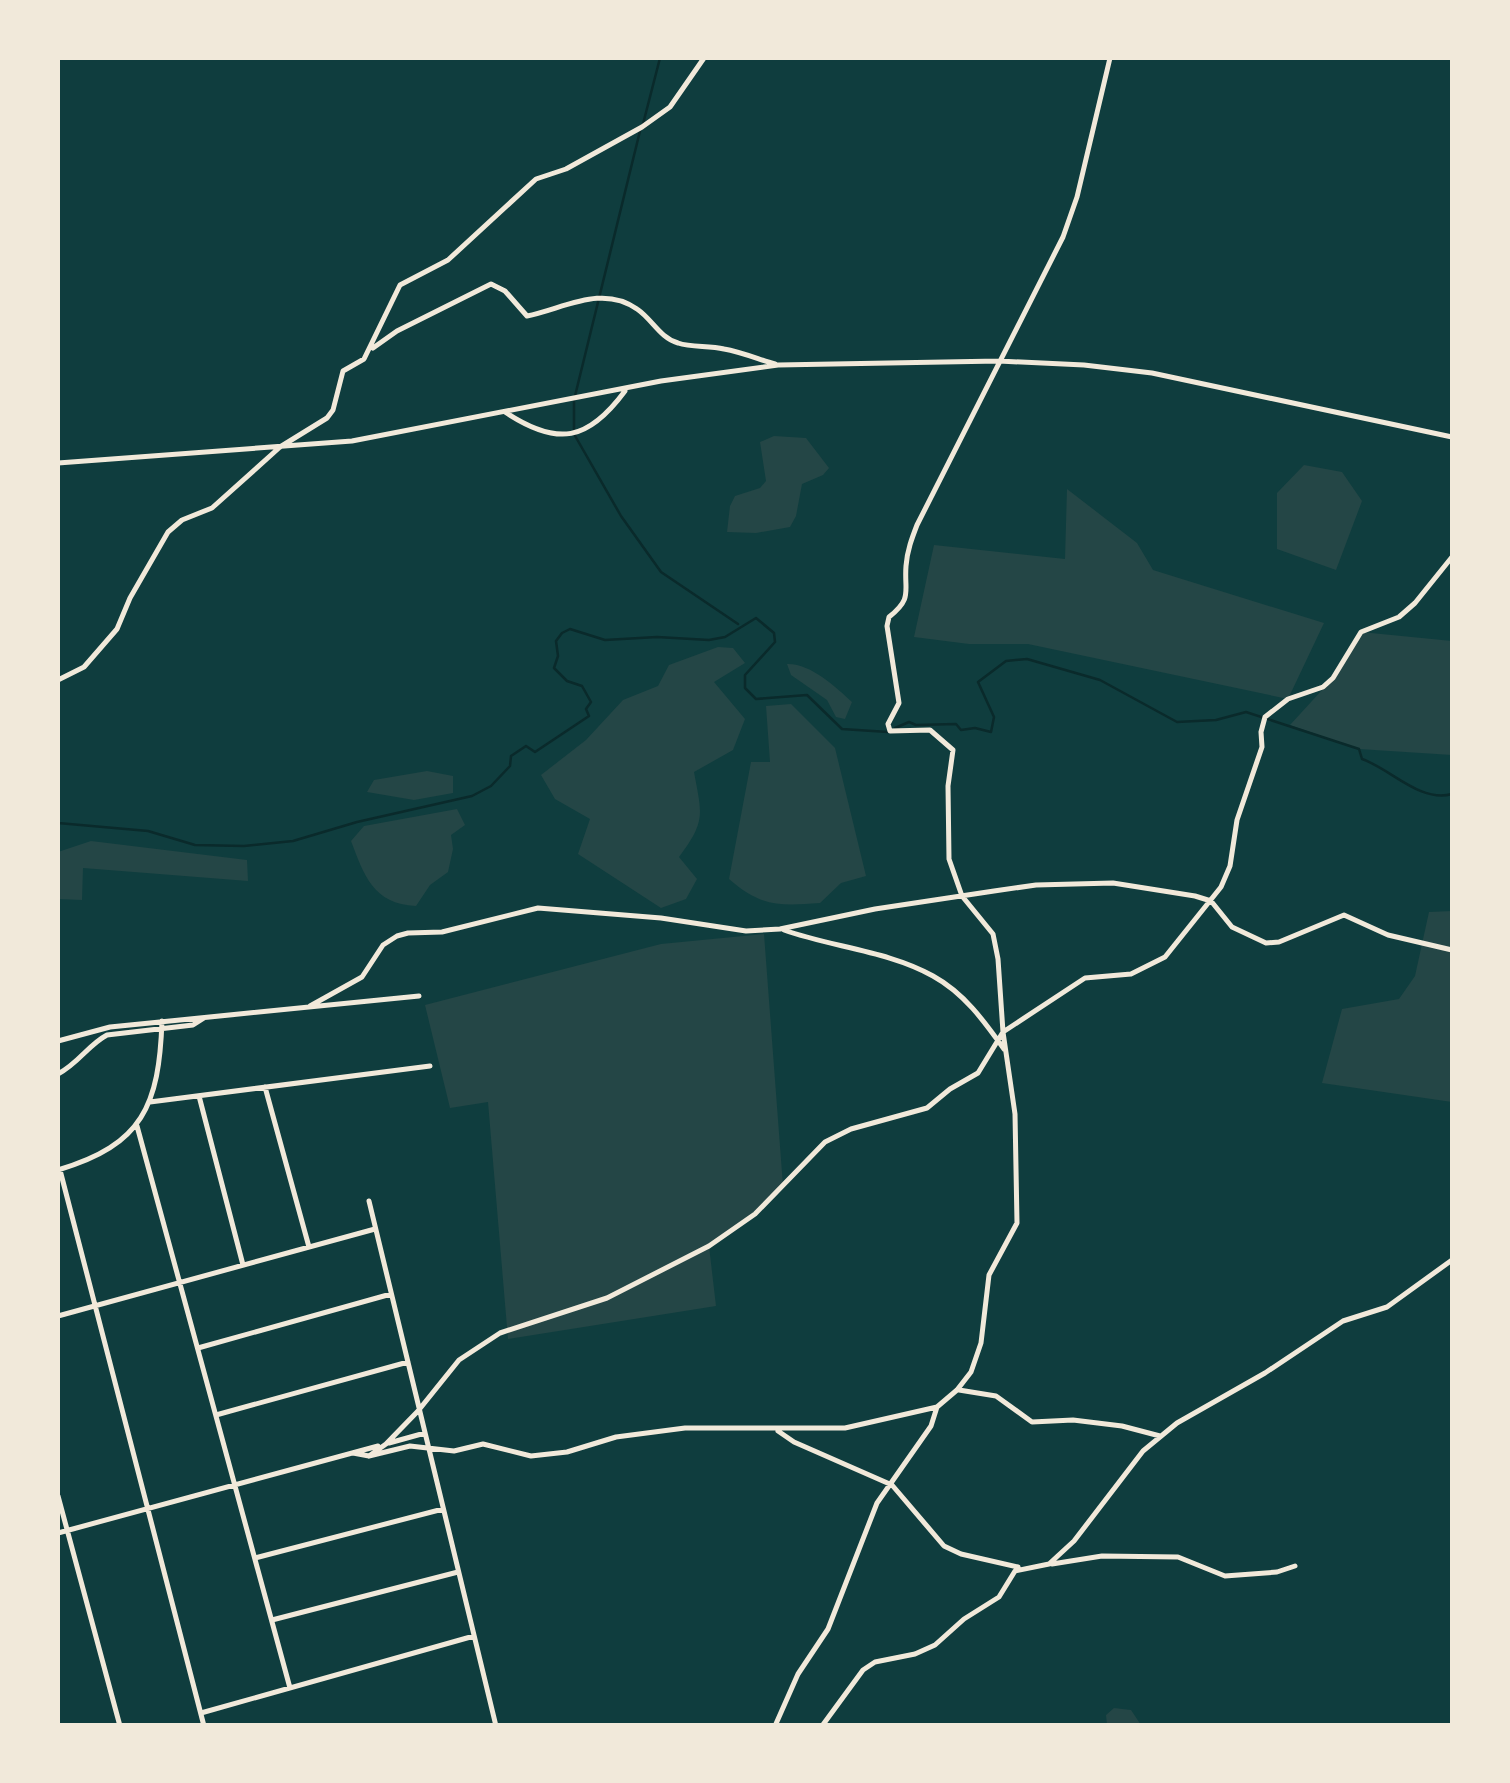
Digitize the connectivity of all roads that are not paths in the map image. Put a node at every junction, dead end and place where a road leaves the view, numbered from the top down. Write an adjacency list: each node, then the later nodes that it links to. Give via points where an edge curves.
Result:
1 (704, 58): 3 (street, via 670,107 566,169 536,179 448,260 400,285)
2 (1110, 58): 4 (street, via 1063,238)
3 (369, 351): 5 (street, via 490,284 526,316 580,298 628,303 679,344 722,348); 9 (street, via 344,371 326,418)
4 (999, 362): 5 (street); 8 (street, via 1152,373); 13 (street, via 917,525 906,567 908,594 887,626 899,703 890,731 930,730 954,754 949,859)
5 (778, 365): 6 (street)
6 (627, 388): 7 (street); 7 (street, via 607,415 574,434 542,432)
7 (506, 412): 9 (street, via 352,441)
8 (1452, 437)
9 (280, 447): 10 (street); 12 (street, via 212,508 168,532 118,628 84,667)
10 (58, 462)
11 (1452, 557): 14 (street, via 1398,618 1361,632 1323,687 1288,699 1265,717 1230,866)
12 (58, 680)
13 (962, 896): 14 (street, via 1112,882); 15 (street); 20 (street, via 993,934)
14 (1211, 901): 16 (street, via 1232,928 1266,943 1344,915 1388,935); 20 (street, via 1154,965 1085,978)
15 (780, 928): 18 (street, via 746,931 538,908 397,936 382,946 362,978); 21 (street, via 932,975 976,1010)
16 (1452, 950)
17 (419, 996): 18 (street)
18 (310, 1006): 19 (street)
19 (161, 1025): 22 (street, via 110,1027); 25 (street, via 99,1039); 28 (street)
20 (1003, 1032): 21 (street); 23 (street)
21 (998, 1040): 23 (street); 44 (street, via 978,1073 928,1108 825,1142 754,1214 708,1246 607,1298 500,1333 459,1360)
22 (58, 1041)
23 (1006, 1051): 42 (street, via 1017,1223 989,1274 981,1343)
24 (430, 1066): 26 (street)
25 (58, 1074)
26 (265, 1088): 27 (street); 33 (street)
27 (199, 1096): 28 (street); 35 (street)
28 (150, 1102): 29 (street)
29 (137, 1126): 30 (street, via 110,1148); 36 (street)
30 (59, 1170): 38 (street)
31 (368, 1201): 32 (street)
32 (375, 1229): 33 (street); 37 (street)
33 (309, 1247): 35 (street)
34 (1452, 1260): 48 (street, via 1387,1307 1343,1320)
35 (244, 1265): 36 (street)
36 (180, 1283): 38 (street); 40 (street)
37 (391, 1294): 40 (street); 41 (street)
38 (96, 1306): 39 (street); 56 (street)
39 (58, 1316)
40 (198, 1348): 45 (street)
41 (408, 1362): 44 (street); 45 (street)
42 (957, 1390): 43 (street); 48 (street, via 996,1396 1032,1422 1074,1420)
43 (938, 1407): 46 (street, via 845,1428); 53 (street)
44 (419, 1409): 47 (street); 49 (street)
45 (216, 1415): 54 (street)
46 (775, 1429): 50 (street, via 686,1428 531,1456 483,1444); 53 (street)
47 (425, 1433): 49 (street); 50 (street)
48 (1160, 1436): 61 (street)
49 (386, 1444): 51 (street); 52 (street)
50 (429, 1450): 52 (street, via 410,1446); 57 (street)
51 (353, 1453): 52 (street); 54 (street)
52 (369, 1456)
53 (889, 1484): 63 (street, via 944,1546); 72 (street, via 828,1629)
54 (235, 1485): 56 (street); 60 (street)
55 (58, 1496): 58 (street)
56 (148, 1508): 58 (street); 68 (street)
57 (444, 1509): 60 (street); 64 (street)
58 (67, 1530): 59 (street); 69 (street)
59 (58, 1533)
60 (255, 1558): 65 (street)
61 (1049, 1564): 62 (street, via 1102,1556 1178,1557 1226,1576); 63 (street)
62 (1295, 1566)
63 (1021, 1568): 73 (street, via 999,1597 935,1644 863,1670)
64 (459, 1572): 65 (street); 66 (street)
65 (272, 1620): 67 (street)
66 (474, 1636): 67 (street); 71 (street)
67 (290, 1688): 68 (street)
68 (200, 1713): 70 (street)
69 (120, 1726)
70 (204, 1726)
71 (496, 1726)
72 (774, 1726)
73 (822, 1726)

